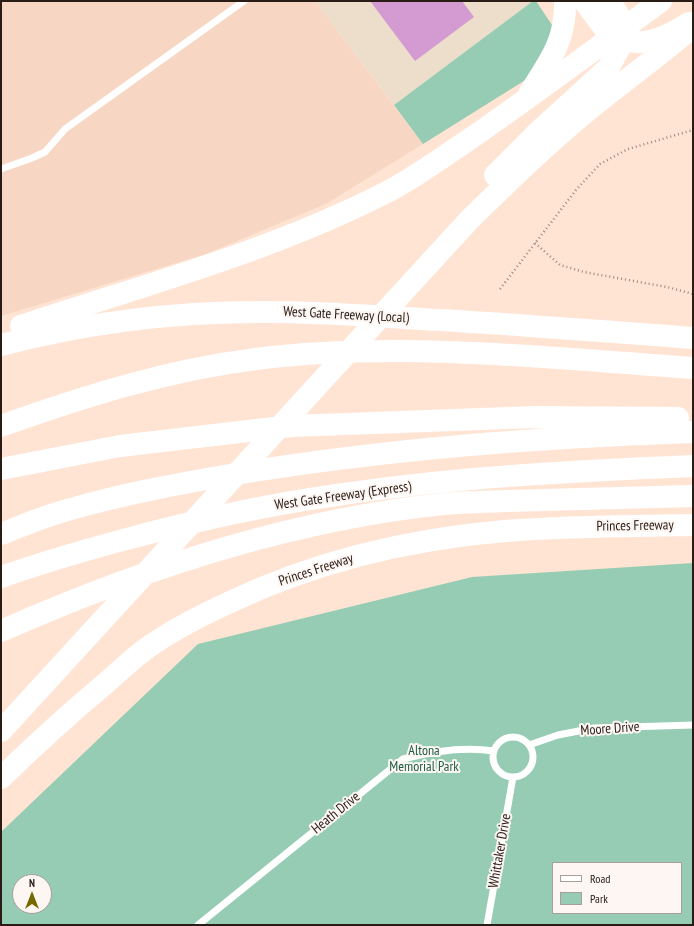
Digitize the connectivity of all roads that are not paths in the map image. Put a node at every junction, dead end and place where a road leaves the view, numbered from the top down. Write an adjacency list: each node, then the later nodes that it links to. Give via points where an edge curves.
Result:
1 (244, 1): 10 (lane, via 65,129 45,152)
2 (565, 1): 9 (main road, via 564,26 558,47)
3 (584, 1): 8 (main road, via 604,28)
4 (609, 1): 8 (main road, via 618,14)
5 (661, 1): 8 (main road)
6 (693, 20): 8 (main road, via 653,41 640,42)
7 (693, 27): 11 (main road, via 602,98)
8 (620, 34): 9 (main road); 11 (main road, via 618,53 609,67 539,131 496,175 478,201)
9 (522, 103): 12 (main road, via 417,175 328,220 209,266)
10 (1, 169)
11 (470, 219): 29 (main road)
12 (1, 333)
13 (693, 338): 14 (main road, West Gate Freeway (Local), via 476,322 260,312 196,314 121,321 49,332)
14 (1, 345)
15 (693, 368): 17 (main road, via 398,351 323,353 257,359 144,380 83,397)
16 (693, 418): 20 (main road, via 536,417 290,426 120,446)
17 (1, 426)
18 (693, 432): 25 (main road, via 454,446 301,463 187,482 70,509)
19 (693, 466): 26 (main road, West Gate Freeway (Express), via 449,481 337,495 172,527 82,551)
20 (1, 469)
21 (693, 496): 22 (main road)
22 (493, 501): 23 (main road); 27 (main road, via 396,510 253,540 99,590)
23 (693, 507)
24 (693, 525): 33 (main road, Princes Freeway, via 512,531 449,539 397,547 352,558 279,581 192,620 148,648 52,729)
25 (1, 534)
26 (1, 577)
27 (1, 631)
28 (693, 725): 30 (lane, Moore Drive, via 594,728 558,735)
29 (1, 731)
30 (529, 745): 31 (lane, via 512,738 501,742); 32 (lane, via 533,757 529,770)
31 (494, 751): 32 (lane, via 497,769); 34 (lane, Heath Drive, via 461,748 403,759)
32 (513, 777): 35 (lane, Whittaker Drive)
33 (1, 778)
34 (198, 925)
35 (488, 925)

